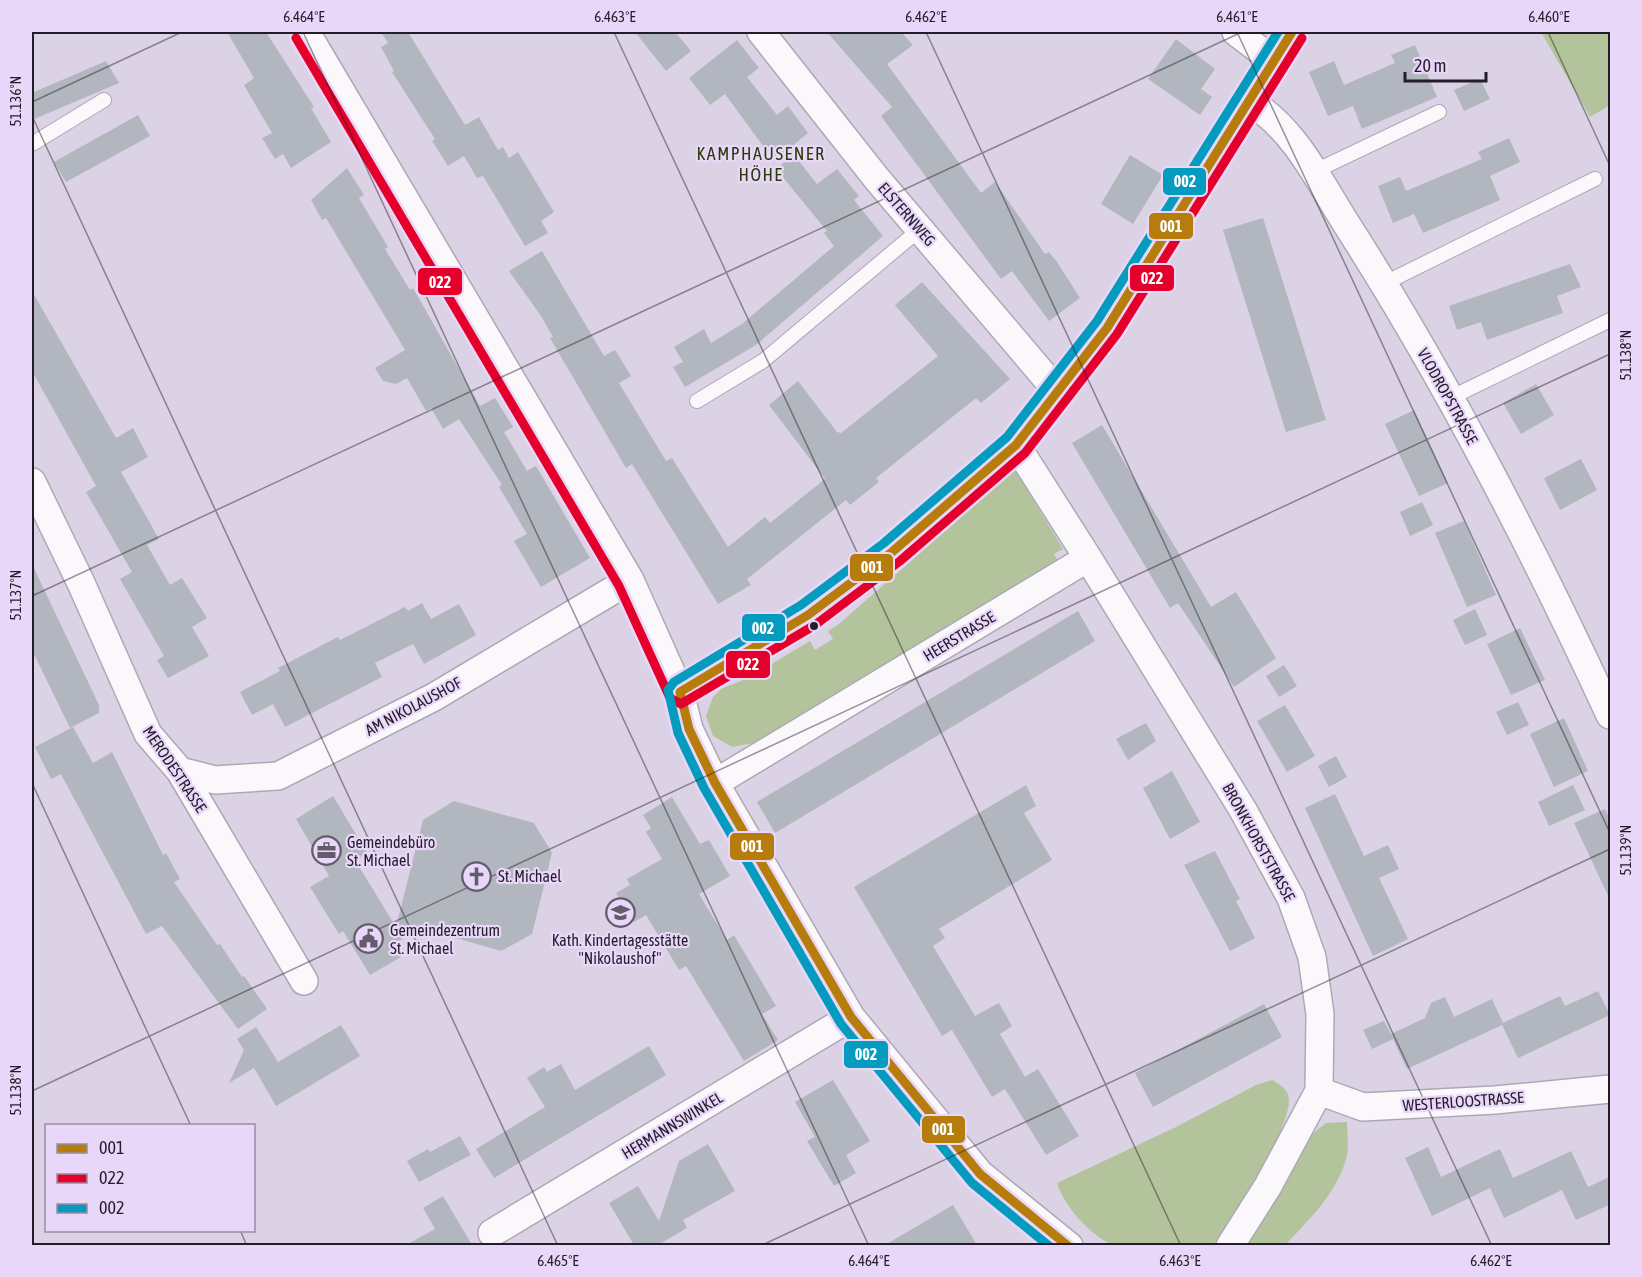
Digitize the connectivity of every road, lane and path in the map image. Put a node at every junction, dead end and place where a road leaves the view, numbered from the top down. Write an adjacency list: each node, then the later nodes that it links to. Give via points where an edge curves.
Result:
1 (306, 32): 21 (street)
2 (761, 32): 12 (street, ELSTERNWEG)
3 (1236, 32): 5 (street)
4 (1292, 32): 5 (street)
5 (1274, 61): 7 (street)
6 (104, 100): 9 (lane)
7 (1250, 102): 10 (street, VLODROPSTRASSE, via 1271,114); 15 (street, via 1107,328)
8 (1439, 112): 10 (lane)
9 (32, 144)
10 (1313, 172): 13 (street, VLODROPSTRASSE)
11 (1595, 179): 13 (lane)
12 (919, 230): 15 (street, ELSTERNWEG); 17 (lane, via 763,361)
13 (1385, 283): 16 (street, VLODROPSTRASSE)
14 (1611, 320): 16 (lane)
15 (1058, 392): 18 (street)
16 (1450, 398): 23 (street, VLODROPSTRASSE, via 1508,504)
17 (697, 401)
18 (1016, 445): 20 (street); 22 (street, via 891,552 808,615)
19 (32, 482): 24 (street, MERODESTRASSE, via 148,734)
20 (1088, 558): 25 (street, HEERSTRASSE); 29 (street, BRONKHORSTSTRASSE, via 1243,810 1291,898 1312,957 1320,1014)
21 (630, 580): 22 (street); 24 (street, AM NIKOLAUSHOF, via 434,697 278,776 215,780)
22 (680, 692): 25 (street, via 689,729)
23 (1611, 715)
24 (180, 771): 26 (street, MERODESTRASSE)
25 (715, 783): 27 (street)
26 (304, 981)
27 (851, 1017): 30 (street, HERMANNSWINKEL); 31 (street, via 980,1174)
28 (1611, 1089): 29 (street, WESTERLOOSTRASSE, via 1363,1107)
29 (1319, 1091): 32 (street, BRONKHORSTSTRASSE, via 1268,1186)
30 (492, 1233)
31 (1053, 1242)
32 (1230, 1245)

